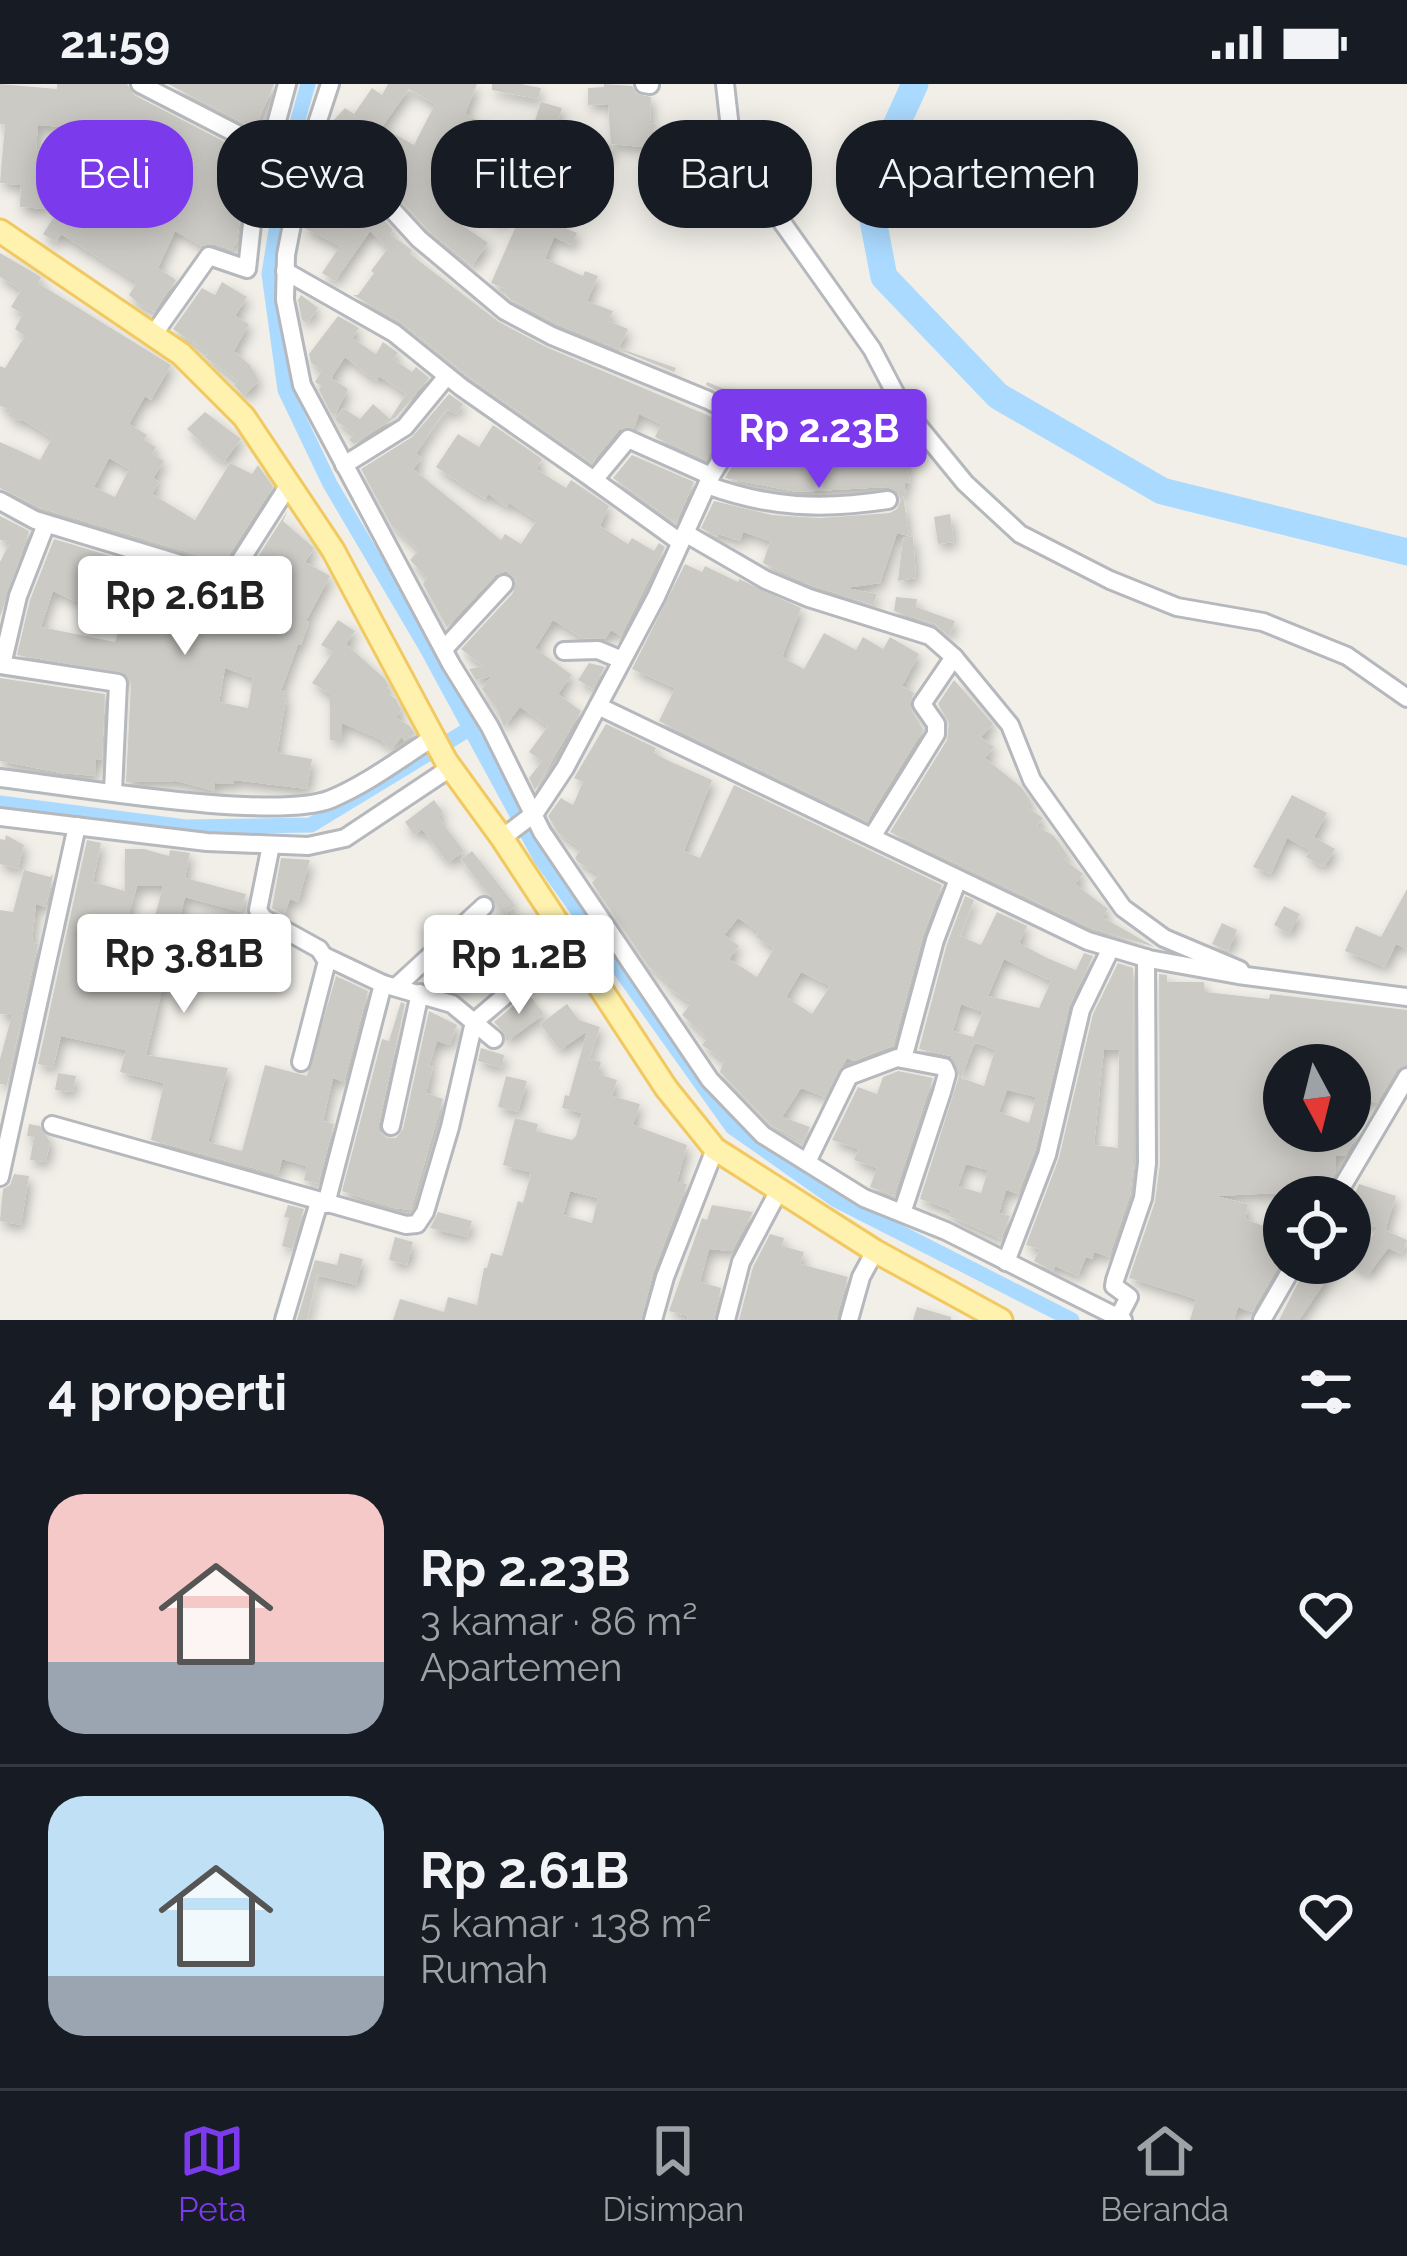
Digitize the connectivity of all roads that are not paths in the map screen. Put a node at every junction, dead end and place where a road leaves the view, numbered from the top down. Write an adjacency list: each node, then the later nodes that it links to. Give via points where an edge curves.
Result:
1 (140, 84): 7 (street)
2 (287, 84): 5 (street)
3 (329, 84): 6 (street)
4 (725, 84): 29 (street, via 731,136 750,177 872,349 902,406 1020,534 1177,607 1263,622 1347,656)
5 (278, 120)
6 (316, 120)
7 (217, 123)
8 (407, 226): 17 (street, via 505,310 731,412 734,437)
9 (252, 228): 13 (street, via 247,269 206,259)
10 (292, 228): 12 (street)
11 (0, 231): 13 (main road)
12 (285, 271): 14 (street, via 361,311); 15 (street, via 302,385)
13 (153, 335): 18 (main road, via 244,417)
14 (447, 376): 15 (street, via 405,427); 16 (street)
15 (344, 465): 24 (street)
16 (594, 480): 17 (street, via 628,439); 22 (street)
17 (709, 480): 19 (street, via 742,498 798,507); 22 (street)
18 (290, 483): 21 (street, via 224,577); 31 (main road)
19 (888, 500)
20 (0, 501): 21 (street)
21 (46, 524): 28 (street)
22 (683, 537): 26 (street, via 845,612 930,636); 27 (street)
23 (504, 584): 24 (street)
24 (444, 649): 34 (street)
25 (564, 651): 27 (street, via 606,651)
26 (954, 657): 38 (street, via 922,701 936,734); 46 (street, via 1010,725 1032,780 1123,908 1164,938)
27 (622, 660): 30 (street)
28 (1, 665): 33 (street, via 118,683)
29 (1407, 698)
30 (598, 706): 34 (street); 38 (street)
31 (441, 752): 33 (street, via 300,806); 37 (main road); 39 (street, via 345,838)
32 (0, 778): 33 (street)
33 (112, 791)
34 (533, 815): 37 (street); 58 (street, via 710,1080 764,1135)
35 (0, 817): 36 (street)
36 (77, 826): 39 (street); 60 (street)
37 (508, 834): 57 (main road, via 666,1088)
38 (872, 837): 40 (street)
39 (271, 844): 43 (street, via 258,910)
40 (958, 879): 42 (street); 52 (street)
41 (484, 905): 47 (street)
42 (1111, 948): 44 (street); 65 (street, via 1081,1010 1048,1155)
43 (324, 956): 47 (street); 53 (street, via 328,966)
44 (1146, 958): 46 (street); 67 (street, via 1147,1163 1114,1286 1129,1297)
45 (541, 965): 50 (street)
46 (1244, 976): 49 (street)
47 (390, 986): 48 (street); 62 (street)
48 (420, 993): 50 (street); 56 (street)
49 (1407, 997)
50 (474, 1022): 51 (street); 62 (street, via 420,1221 406,1226)
51 (494, 1039)
52 (903, 1060): 58 (street, via 849,1076); 63 (street, via 947,1074)
53 (301, 1062)
54 (1407, 1077): 59 (street)
55 (52, 1125): 62 (street)
56 (391, 1126)
57 (715, 1149): 61 (main road); 69 (street)
58 (807, 1162): 63 (street)
59 (1348, 1176)
60 (0, 1178)
61 (778, 1192): 64 (main road); 70 (street, via 741,1262)
62 (322, 1203): 68 (street)
63 (902, 1214): 65 (street)
64 (875, 1251): 71 (street); 72 (main road)
65 (1006, 1262): 67 (street)
66 (1282, 1284): 73 (street)
67 (1121, 1319)
68 (284, 1320)
69 (653, 1320)
70 (726, 1320)
71 (849, 1320)
72 (1001, 1320)
73 (1262, 1320)

